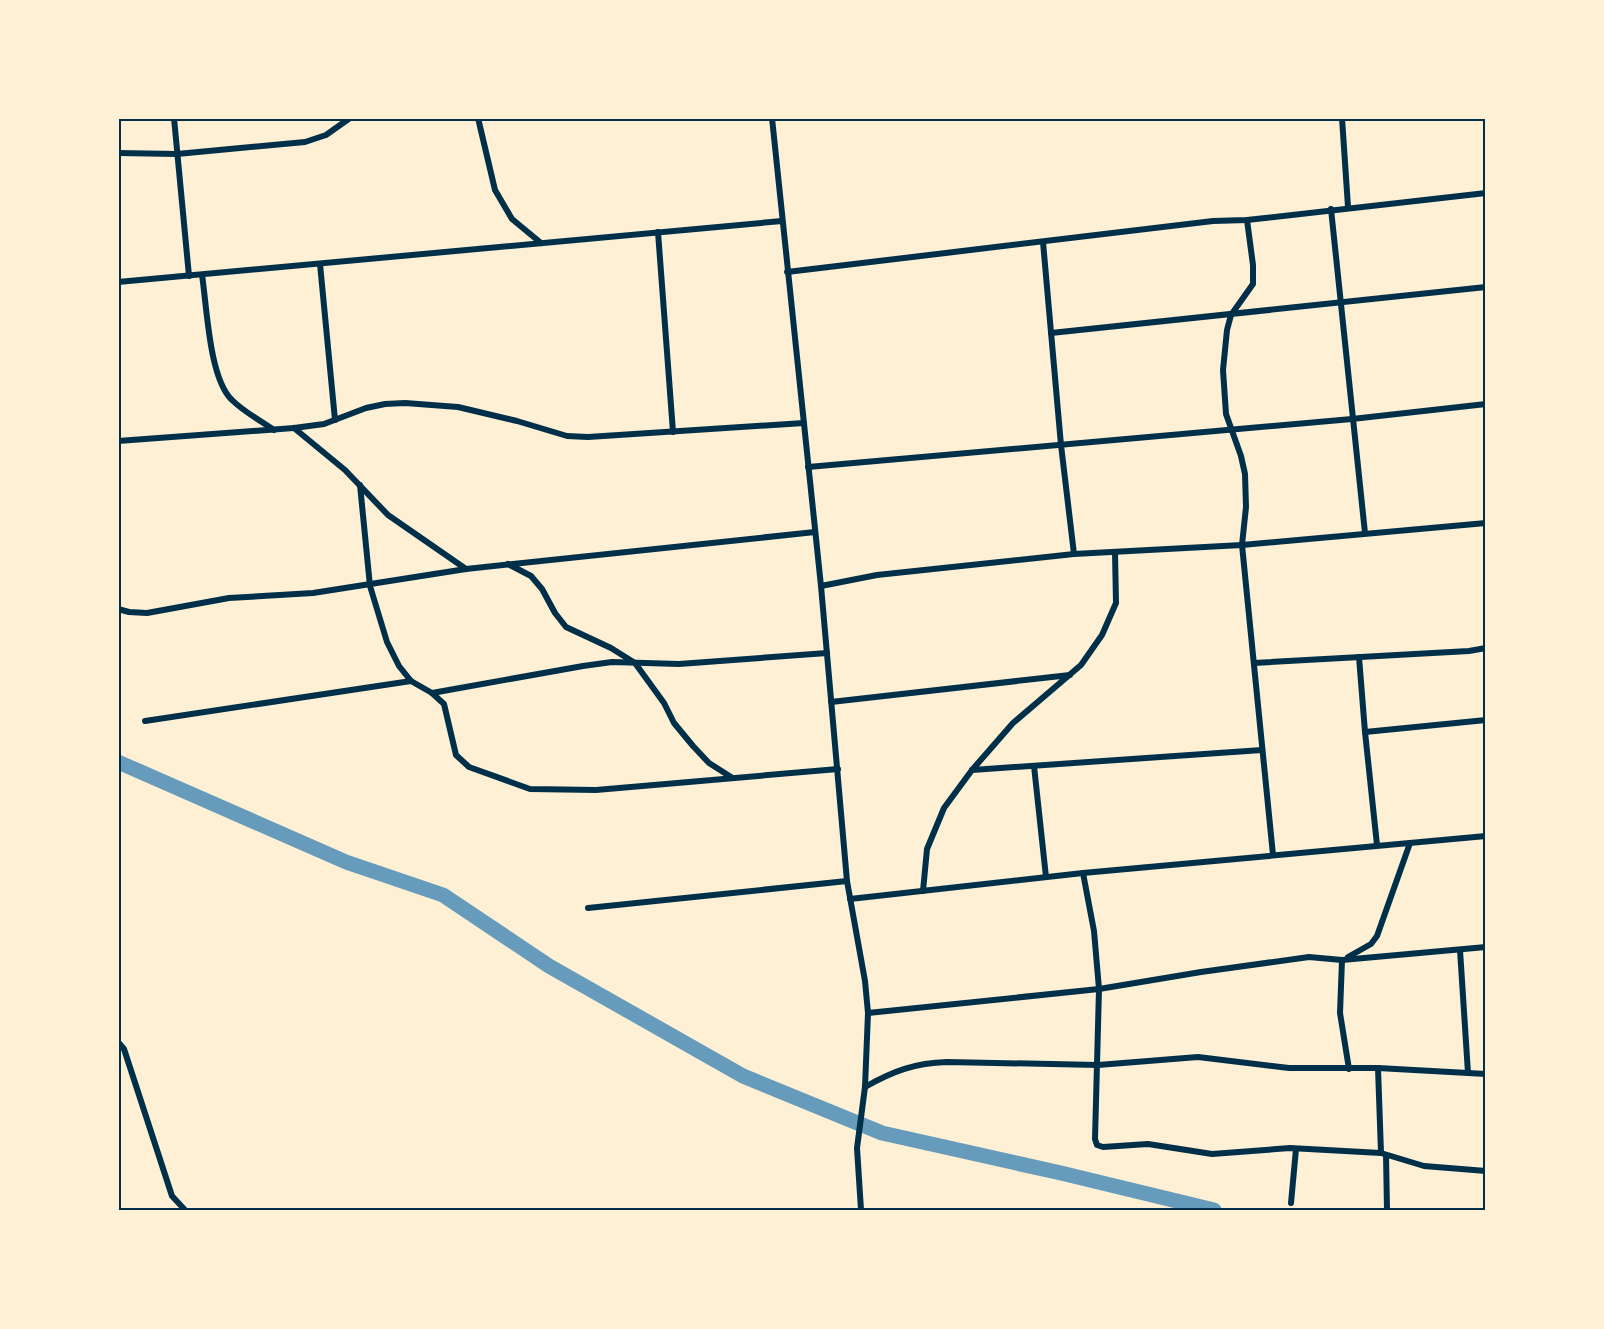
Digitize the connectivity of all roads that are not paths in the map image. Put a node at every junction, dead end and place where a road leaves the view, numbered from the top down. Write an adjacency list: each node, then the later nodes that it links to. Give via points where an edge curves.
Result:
1 (174, 118): 7 (street)
2 (350, 118): 7 (street, via 326,135 305,142)
3 (478, 118): 15 (street, via 495,190 512,219)
4 (772, 118): 12 (street)
5 (1342, 118): 9 (street)
6 (118, 153): 7 (street)
7 (177, 154): 19 (street)
8 (1485, 193): 9 (street)
9 (1348, 207): 10 (street)
10 (1331, 209): 11 (street); 22 (street)
11 (1247, 220): 14 (street); 23 (street, via 1253,284)
12 (782, 221): 13 (street); 17 (street)
13 (658, 232): 15 (street); 32 (street)
14 (1043, 242): 17 (street); 24 (street)
15 (542, 243): 16 (street)
16 (320, 264): 18 (street); 27 (street)
17 (787, 272): 28 (street)
18 (202, 275): 19 (street); 31 (street, via 215,370 222,386 231,400)
19 (189, 276): 20 (street)
20 (118, 282)
21 (1485, 287): 22 (street)
22 (1340, 302): 23 (street); 26 (street)
23 (1231, 315): 24 (street); 30 (street, via 1223,370)
24 (1051, 333): 34 (street)
25 (1485, 404): 26 (street)
26 (1352, 419): 30 (street); 39 (street)
27 (335, 420): 29 (street); 32 (street, via 385,404 430,404 458,407 567,436)
28 (804, 423): 32 (street); 35 (street)
29 (294, 428): 31 (street); 36 (street)
30 (1231, 429): 34 (street); 40 (street, via 1245,474)
31 (274, 430): 33 (street)
32 (673, 432)
33 (118, 441)
34 (1061, 445): 35 (street); 42 (street)
35 (808, 467): 38 (street)
36 (360, 485): 44 (street, via 388,515); 45 (street)
37 (1485, 523): 39 (street)
38 (815, 532): 43 (street); 46 (street)
39 (1365, 533): 40 (street)
40 (1242, 545): 41 (street); 52 (street)
41 (1115, 552): 42 (street); 53 (street, via 1116,603 1102,635)
42 (1074, 554): 46 (street, via 877,575)
43 (508, 564): 44 (street); 51 (street, via 531,576 566,627)
44 (466, 569): 45 (street)
45 (370, 586): 47 (street, via 229,598 147,613); 54 (street, via 387,642)
46 (821, 586): 49 (street)
47 (118, 609)
48 (1485, 648): 50 (street)
49 (827, 653): 51 (street, via 679,664); 56 (street)
50 (1359, 657): 52 (street); 59 (street)
51 (635, 663): 55 (street, via 583,666); 64 (street, via 693,746 709,763)
52 (1254, 663): 60 (street)
53 (1070, 675): 56 (street); 63 (street, via 1013,723)
54 (411, 681): 55 (street); 58 (street)
55 (432, 693): 64 (street, via 444,704 456,755 469,767 530,789 596,790)
56 (831, 702): 62 (street)
57 (1485, 720): 59 (street)
58 (145, 721)
59 (1365, 732): 67 (street)
60 (1262, 750): 61 (street); 68 (street)
61 (1034, 766): 63 (street); 70 (street)
62 (838, 769): 64 (street); 71 (street)
63 (972, 770): 72 (street, via 944,808 927,849)
64 (732, 777)
65 (1485, 836): 66 (street)
66 (1410, 843): 67 (street); 77 (street, via 1377,936 1363,950)
67 (1377, 845): 68 (street)
68 (1273, 855): 69 (street)
69 (1083, 873): 70 (street); 78 (street)
70 (1046, 877): 72 (street)
71 (847, 881): 73 (street); 74 (street)
72 (923, 891): 73 (street)
73 (850, 899): 79 (street)
74 (588, 908)
75 (1485, 947): 76 (street)
76 (1460, 950): 77 (street); 84 (street)
77 (1342, 960): 78 (street, via 1310,957); 83 (street, via 1340,1013)
78 (1099, 989): 79 (street); 81 (street)
79 (868, 1013): 86 (street)
80 (118, 1042): 91 (street, via 124,1049 172,1196)
81 (1098, 1065): 83 (street, via 1198,1057 1289,1068); 86 (street, via 925,1063 892,1072); 87 (street, via 1097,1145 1161,1144 1212,1154)
82 (1378, 1068): 83 (street); 84 (street); 88 (street)
83 (1348, 1069)
84 (1468, 1073): 85 (street)
85 (1485, 1074)
86 (865, 1086): 92 (street, via 857,1149)
87 (1296, 1149): 88 (street); 90 (street)
88 (1383, 1154): 89 (street, via 1424,1166); 93 (street)
89 (1485, 1171)
90 (1291, 1203)
91 (185, 1210)
92 (861, 1210)
93 (1387, 1210)

